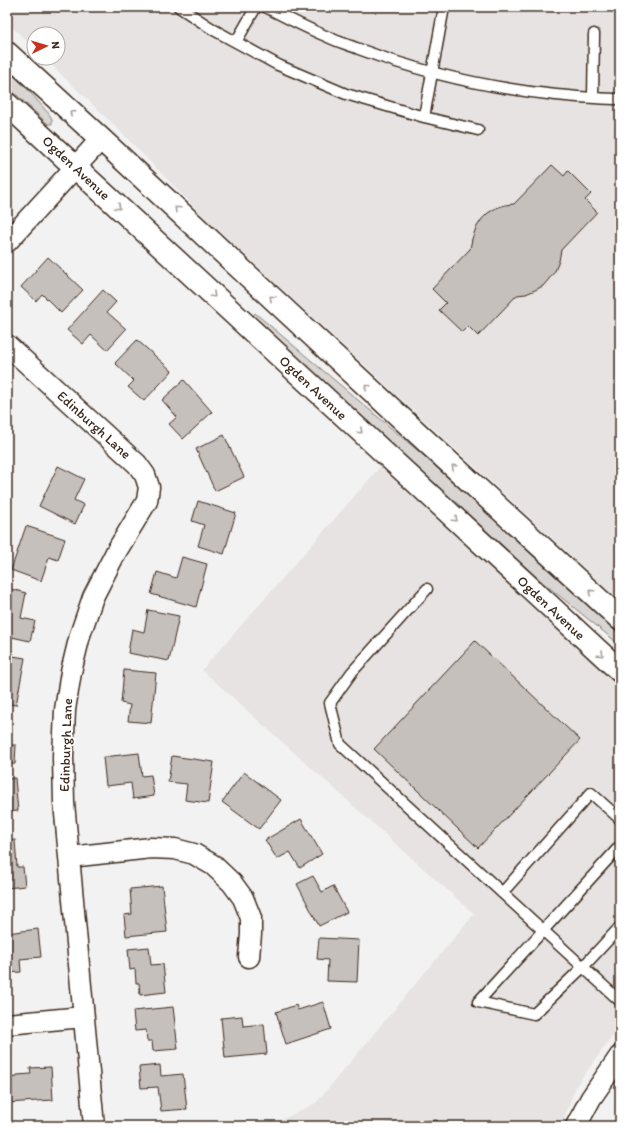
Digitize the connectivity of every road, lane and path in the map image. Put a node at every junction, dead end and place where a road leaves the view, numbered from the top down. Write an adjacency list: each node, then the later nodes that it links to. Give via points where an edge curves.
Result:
1 (179, 7): 6 (lane)
2 (256, 7): 6 (lane)
3 (265, 7): 8 (lane, via 328,38)
4 (444, 7): 8 (lane)
5 (594, 34): 9 (lane)
6 (236, 42): 12 (lane, via 278,65 346,94)
7 (7, 53): 14 (main road, one-way to 7)
8 (432, 73): 9 (lane, via 517,91); 12 (lane)
9 (593, 98): 10 (lane)
10 (620, 99)
11 (7, 104): 15 (main road, Ogden Avenue)
12 (424, 117): 13 (lane)
13 (478, 130)
14 (101, 139): 15 (street); 19 (main road, one-way to 14)
15 (75, 167): 16 (street); 20 (main road, Ogden Avenue, one-way to 20)
16 (7, 242)
17 (7, 345): 23 (street, Edinburgh Lane, via 137,464 145,475 148,486 146,501 93,597 71,672 65,710 63,757 64,803)
18 (427, 589): 24 (lane, via 352,672 330,703 340,744)
19 (620, 619)
20 (620, 671)
21 (620, 819): 24 (lane, via 591,793)
22 (620, 846): 26 (lane)
23 (70, 857): 27 (street, via 151,848 175,849 194,854 213,865 243,898 251,918); 30 (street, Edinburgh Lane)
24 (502, 893): 26 (lane)
25 (620, 927): 28 (lane)
26 (543, 931): 28 (lane); 28 (lane, via 478,1002 534,1014)
27 (249, 957)
28 (583, 967): 29 (lane)
29 (620, 1001)
30 (83, 1017): 31 (street); 33 (street, Edinburgh Lane)
31 (7, 1024)
32 (620, 1056): 34 (street, via 591,1098)
33 (94, 1126)
34 (576, 1126)

